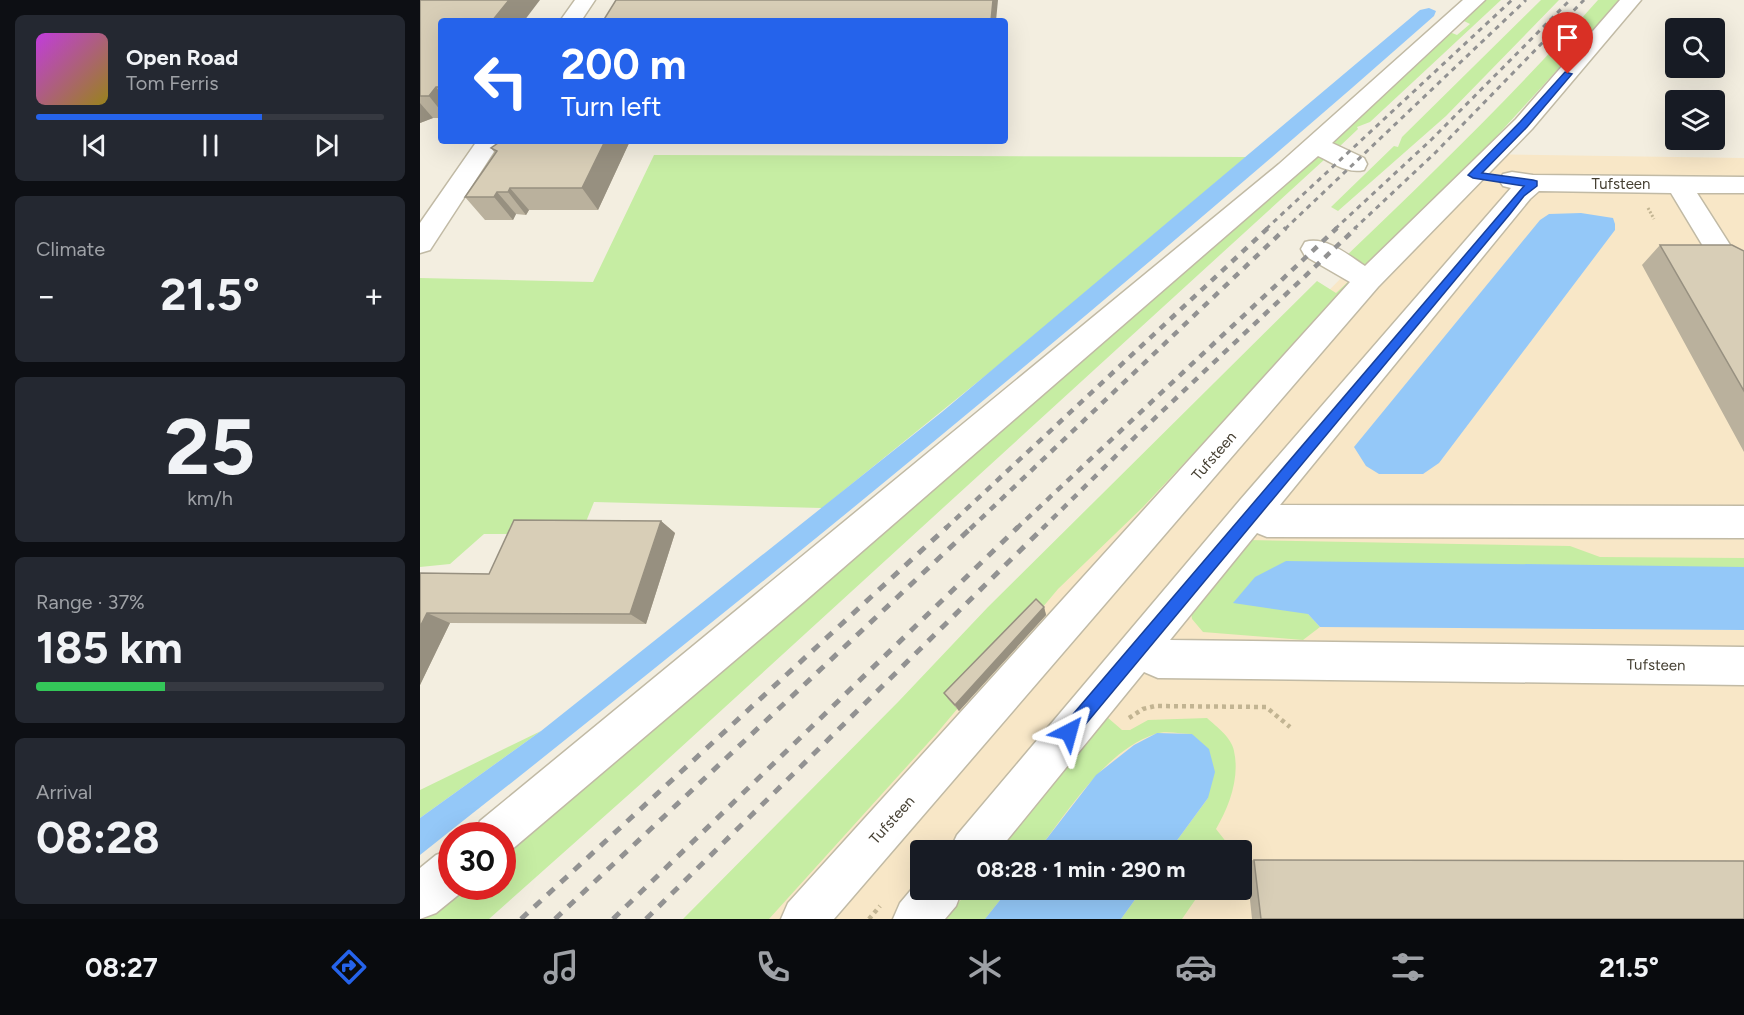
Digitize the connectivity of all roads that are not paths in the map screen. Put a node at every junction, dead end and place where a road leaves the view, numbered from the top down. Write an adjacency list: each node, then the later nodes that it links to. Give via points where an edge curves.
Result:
1 (585, 0): 4 (street)
2 (1474, 0): 6 (street)
3 (1631, 0): 8 (street, Tufsteen, via 1524,124)
4 (572, 18)
5 (487, 144): 12 (street)
6 (1316, 145): 7 (street); 20 (street)
7 (1355, 164)
8 (1473, 175): 9 (street, Tufsteen); 15 (street, Tufsteen)
9 (1533, 183): 10 (street, Tufsteen); 16 (street)
10 (1678, 184): 11 (street, Tufsteen); 14 (street)
11 (1744, 185)
12 (420, 243)
13 (1315, 249): 15 (street)
14 (1725, 259)
15 (1368, 280): 25 (street, Tufsteen)
16 (1252, 511): 17 (street, via 1267,520); 18 (street)
17 (1744, 522)
18 (1142, 645): 19 (street, Tufsteen, via 1158,658); 21 (street)
19 (1744, 666)
20 (512, 822)
21 (980, 840)
22 (438, 882): 23 (street)
23 (420, 897)
24 (932, 900): 26 (street)
25 (804, 919)
26 (916, 919)

